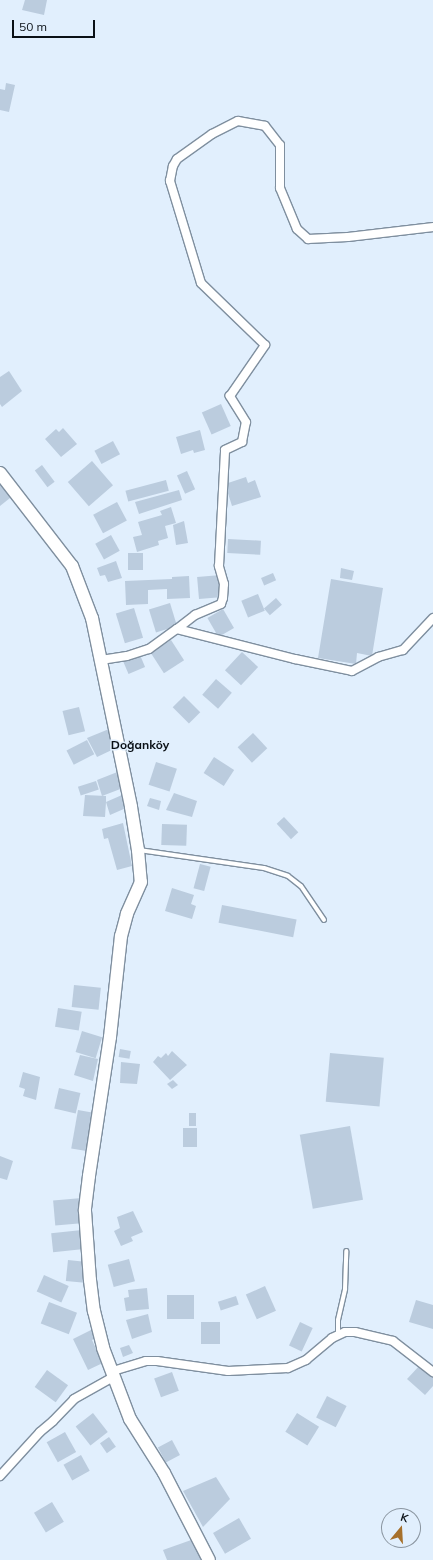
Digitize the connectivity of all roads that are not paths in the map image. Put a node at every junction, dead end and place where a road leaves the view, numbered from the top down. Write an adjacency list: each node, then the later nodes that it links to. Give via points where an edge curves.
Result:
1 (433, 227): 4 (street, via 308,239 297,229 280,188 280,145 265,126 238,121 212,134 177,159 170,181 201,283 265,345 230,396 246,422 242,442 225,450 218,566 224,584 223,598 221,604 195,615)
2 (0, 473): 5 (street, via 72,566 92,618)
3 (433, 618): 4 (street, via 403,650 378,657 352,671)
4 (176, 629): 5 (street, via 149,649)
5 (101, 660): 6 (street)
6 (138, 850): 7 (lane, via 264,868 288,876 301,886); 11 (street, via 141,882 127,914 121,936 86,1211 94,1310)
7 (324, 920)
8 (346, 1251): 9 (lane, via 345,1289 338,1320)
9 (338, 1335): 10 (street, via 355,1332 393,1341); 11 (street, via 306,1360 288,1368 228,1371 146,1361)
10 (433, 1372)
11 (114, 1373): 12 (street, via 74,1399); 13 (street, via 130,1419 164,1473)
12 (0, 1476)
13 (210, 1560)

